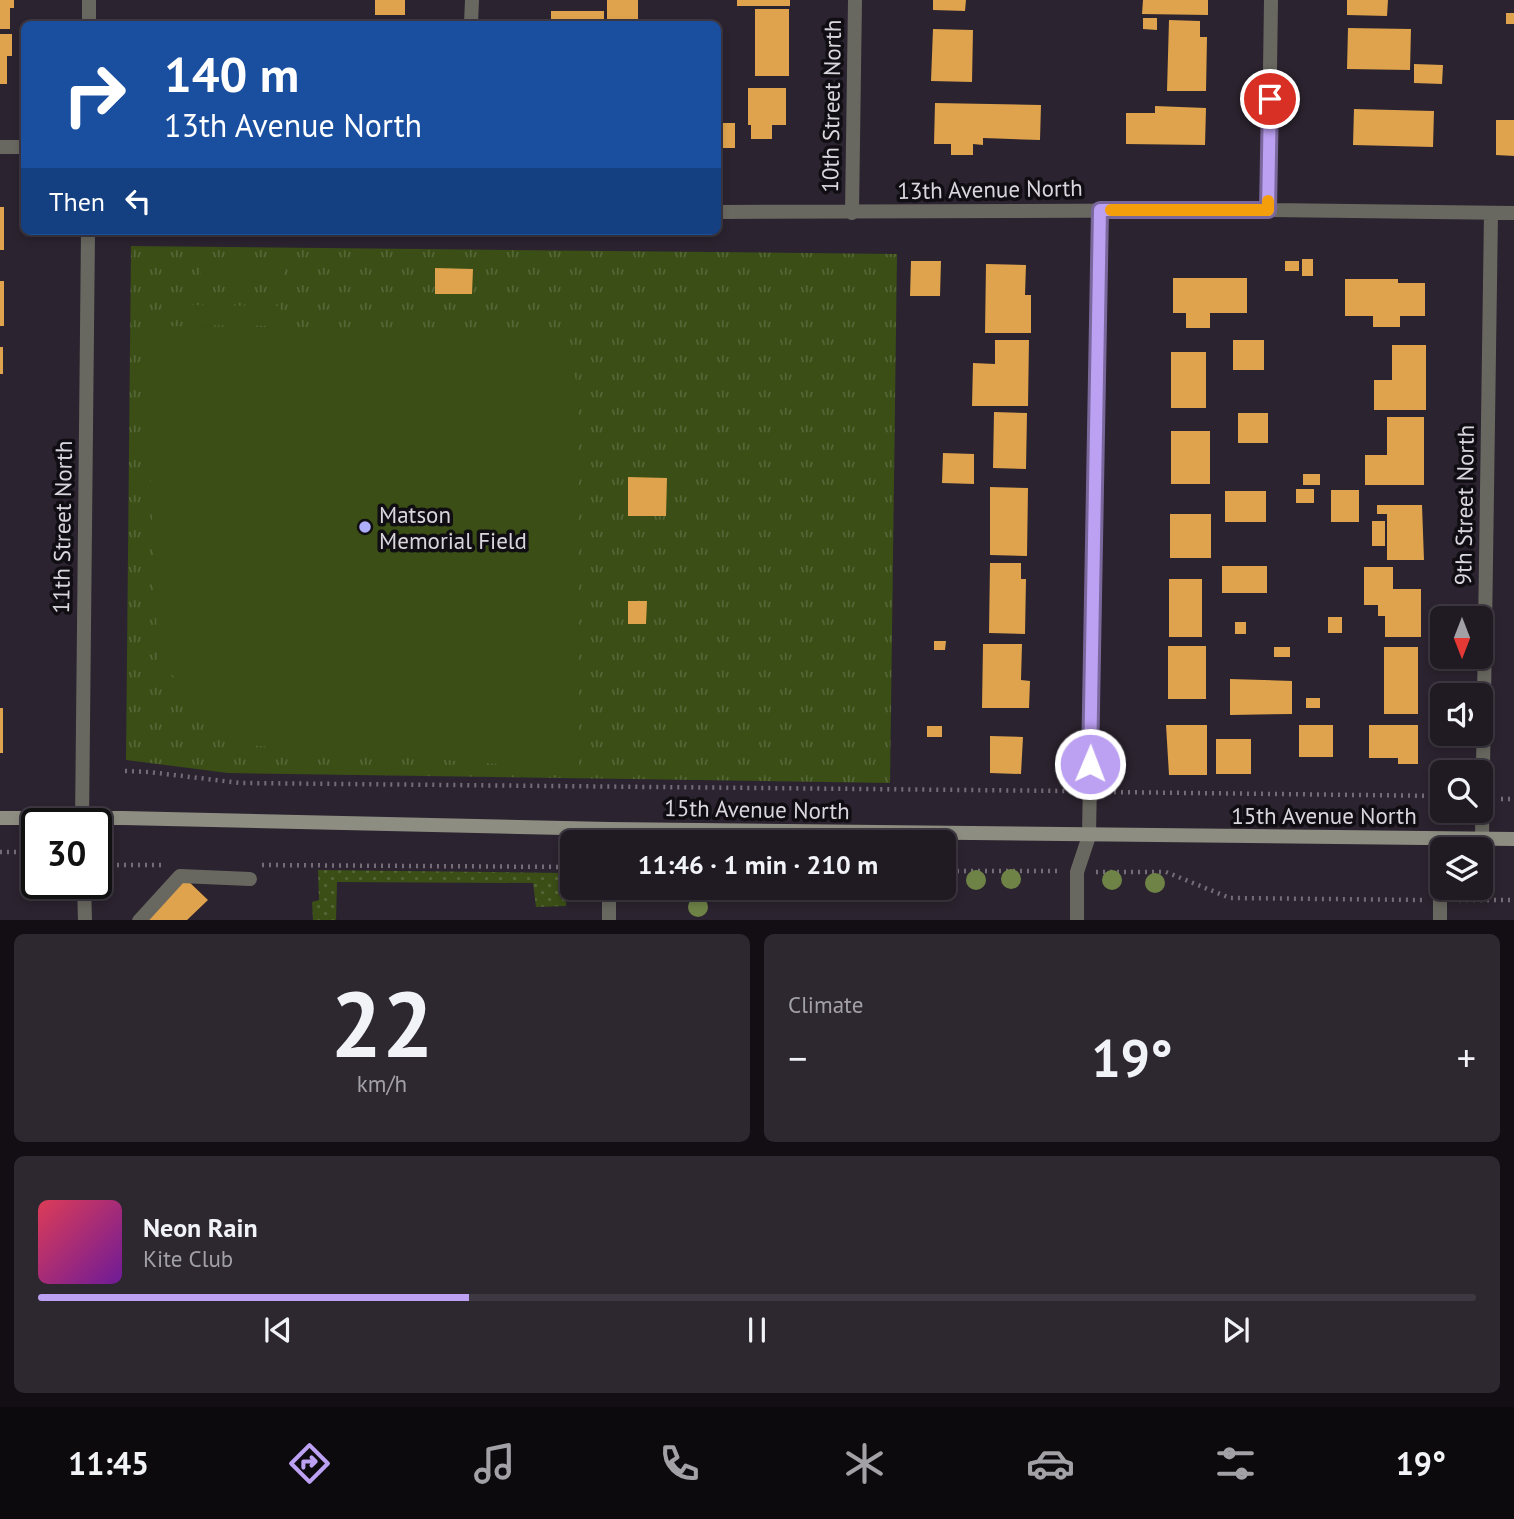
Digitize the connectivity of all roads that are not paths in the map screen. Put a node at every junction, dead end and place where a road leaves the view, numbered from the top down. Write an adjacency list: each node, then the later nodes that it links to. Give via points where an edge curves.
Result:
1 (89, 0): 5 (street)
2 (472, 0): 6 (street)
3 (855, 0): 12 (street, 10th Street North)
4 (1271, 0): 10 (street)
5 (89, 21)
6 (471, 21)
7 (0, 147): 8 (street)
8 (21, 147)
9 (1100, 210): 10 (street, 13th Avenue North); 12 (street, 13th Avenue North); 22 (street)
10 (1268, 210): 13 (street, 13th Avenue North)
11 (721, 212): 12 (street, 13th Avenue North)
12 (852, 213)
13 (1491, 213): 14 (street, 13th Avenue North); 23 (street, 9th Street North)
14 (1514, 213)
15 (88, 235): 16 (street, 11th Street North)
16 (82, 808)
17 (0, 818): 18 (main road, 15th Avenue North)
18 (21, 819)
19 (112, 822): 20 (main road, 15th Avenue North)
20 (560, 835)
21 (956, 836): 22 (main road, 15th Avenue North)
22 (1089, 836): 24 (main road, 15th Avenue North); 34 (street, via 1077,872)
23 (1482, 837)
24 (1430, 839)
25 (1493, 839): 26 (main road, 15th Avenue North)
26 (1514, 839)
27 (250, 872): 32 (street, via 180,876)
28 (84, 899): 31 (street)
29 (609, 900): 33 (street)
30 (1439, 900): 35 (street)
31 (85, 920)
32 (139, 920)
33 (609, 920)
34 (1077, 920)
35 (1440, 920)

